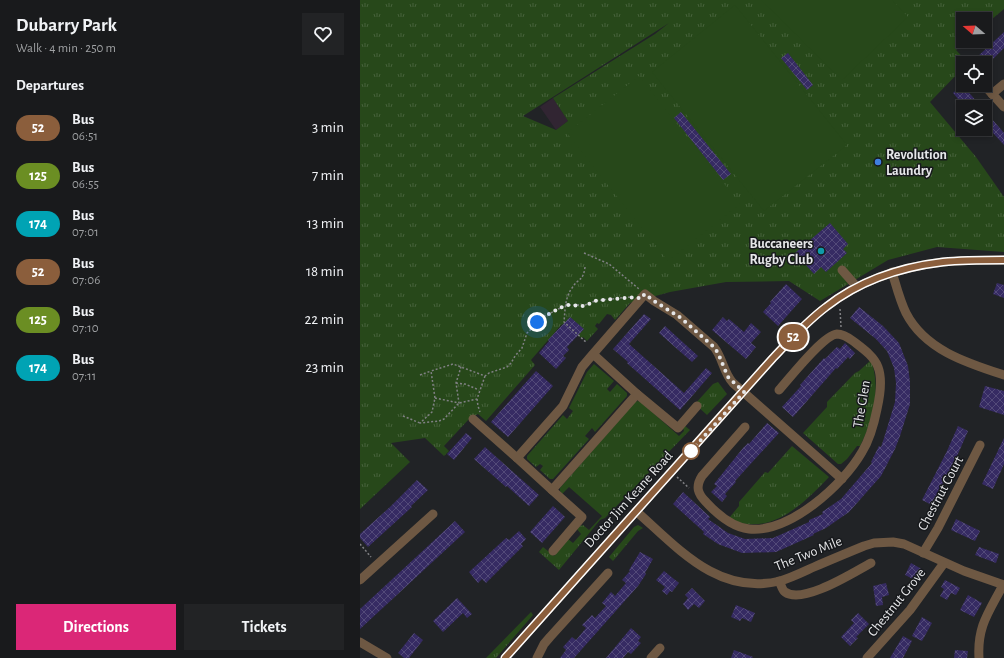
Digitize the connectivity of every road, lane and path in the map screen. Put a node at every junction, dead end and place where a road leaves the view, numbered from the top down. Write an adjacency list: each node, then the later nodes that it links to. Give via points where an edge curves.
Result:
1 (1004, 84): 2 (street)
2 (992, 94): 3 (street)
3 (1004, 107)
4 (584, 253): 10 (path, via 609,264)
5 (1004, 260): 8 (street, Doctor Jim Keane Road, via 925,264)
6 (585, 267): 12 (path, via 584,276 572,288)
7 (842, 270): 9 (street)
8 (892, 272): 9 (street, Doctor Jim Keane Road); 19 (street, via 906,313 919,332 946,353)
9 (857, 287): 11 (street, Doctor Jim Keane Road)
10 (643, 297): 12 (path, via 595,301 585,306); 15 (street); 24 (street, via 681,318 714,347 728,377)
11 (839, 298): 13 (path, via 842,326); 24 (street, Doctor Jim Keane Road, via 806,324)
12 (566, 305): 14 (path, via 564,322); 20 (path, via 537,322 507,367 489,372)
13 (838, 334): 22 (street, via 824,340); 37 (street, The Glen, via 848,338 870,356 878,366 881,383 868,442)
14 (587, 343)
15 (593, 354): 25 (street); 35 (street, via 582,367 563,406)
16 (461, 367): 17 (path, via 453,364); 20 (path); 21 (path)
17 (431, 371): 18 (path); 26 (path)
18 (420, 375)
19 (1004, 375)
20 (485, 376): 23 (path)
21 (456, 383): 23 (path); 28 (path)
22 (779, 390)
23 (480, 391): 27 (path)
24 (744, 392): 36 (street, Doctor Jim Keane Road); 37 (street)
25 (637, 394): 29 (street, via 678,428); 38 (street)
26 (435, 398): 28 (path); 32 (path, via 432,412)
27 (477, 399): 28 (path); 31 (path)
28 (459, 403): 32 (path, via 444,419)
29 (697, 406)
30 (403, 416): 32 (path)
31 (478, 417): 35 (street)
32 (420, 423)
33 (745, 427): 39 (street, via 702,476)
34 (980, 444): 46 (street, Chestnut Court)
35 (517, 458): 38 (street)
36 (671, 472): 39 (path, via 689,487); 40 (street, Doctor Jim Keane Road)
37 (842, 479): 39 (street, The Glen, via 826,495 789,520 756,529 744,528 726,520)
38 (552, 490): 42 (street)
39 (697, 490)
40 (636, 511): 52 (street, The Two Mile, via 701,566 715,574 749,584); 57 (street, Doctor Jim Keane Road)
41 (433, 514): 49 (street)
42 (582, 517): 43 (street); 45 (street)
43 (590, 524)
44 (360, 544): 49 (path)
45 (553, 551)
46 (923, 553): 48 (street, The Two Mile); 52 (street, The Two Mile, via 904,544 874,543)
47 (871, 563): 52 (street, via 830,585 799,595 784,591)
48 (944, 563): 53 (street, The Two Mile); 60 (street, Chestnut Grove, via 910,610)
49 (378, 564): 51 (street)
50 (608, 573): 58 (street, via 544,644)
51 (360, 580)
52 (779, 581)
53 (1004, 585): 61 (street, via 980,629)
54 (360, 642): 56 (street)
55 (660, 648): 59 (street)
56 (387, 658)
57 (505, 658)
58 (537, 658)
59 (651, 658)
60 (867, 658)
61 (979, 658)

